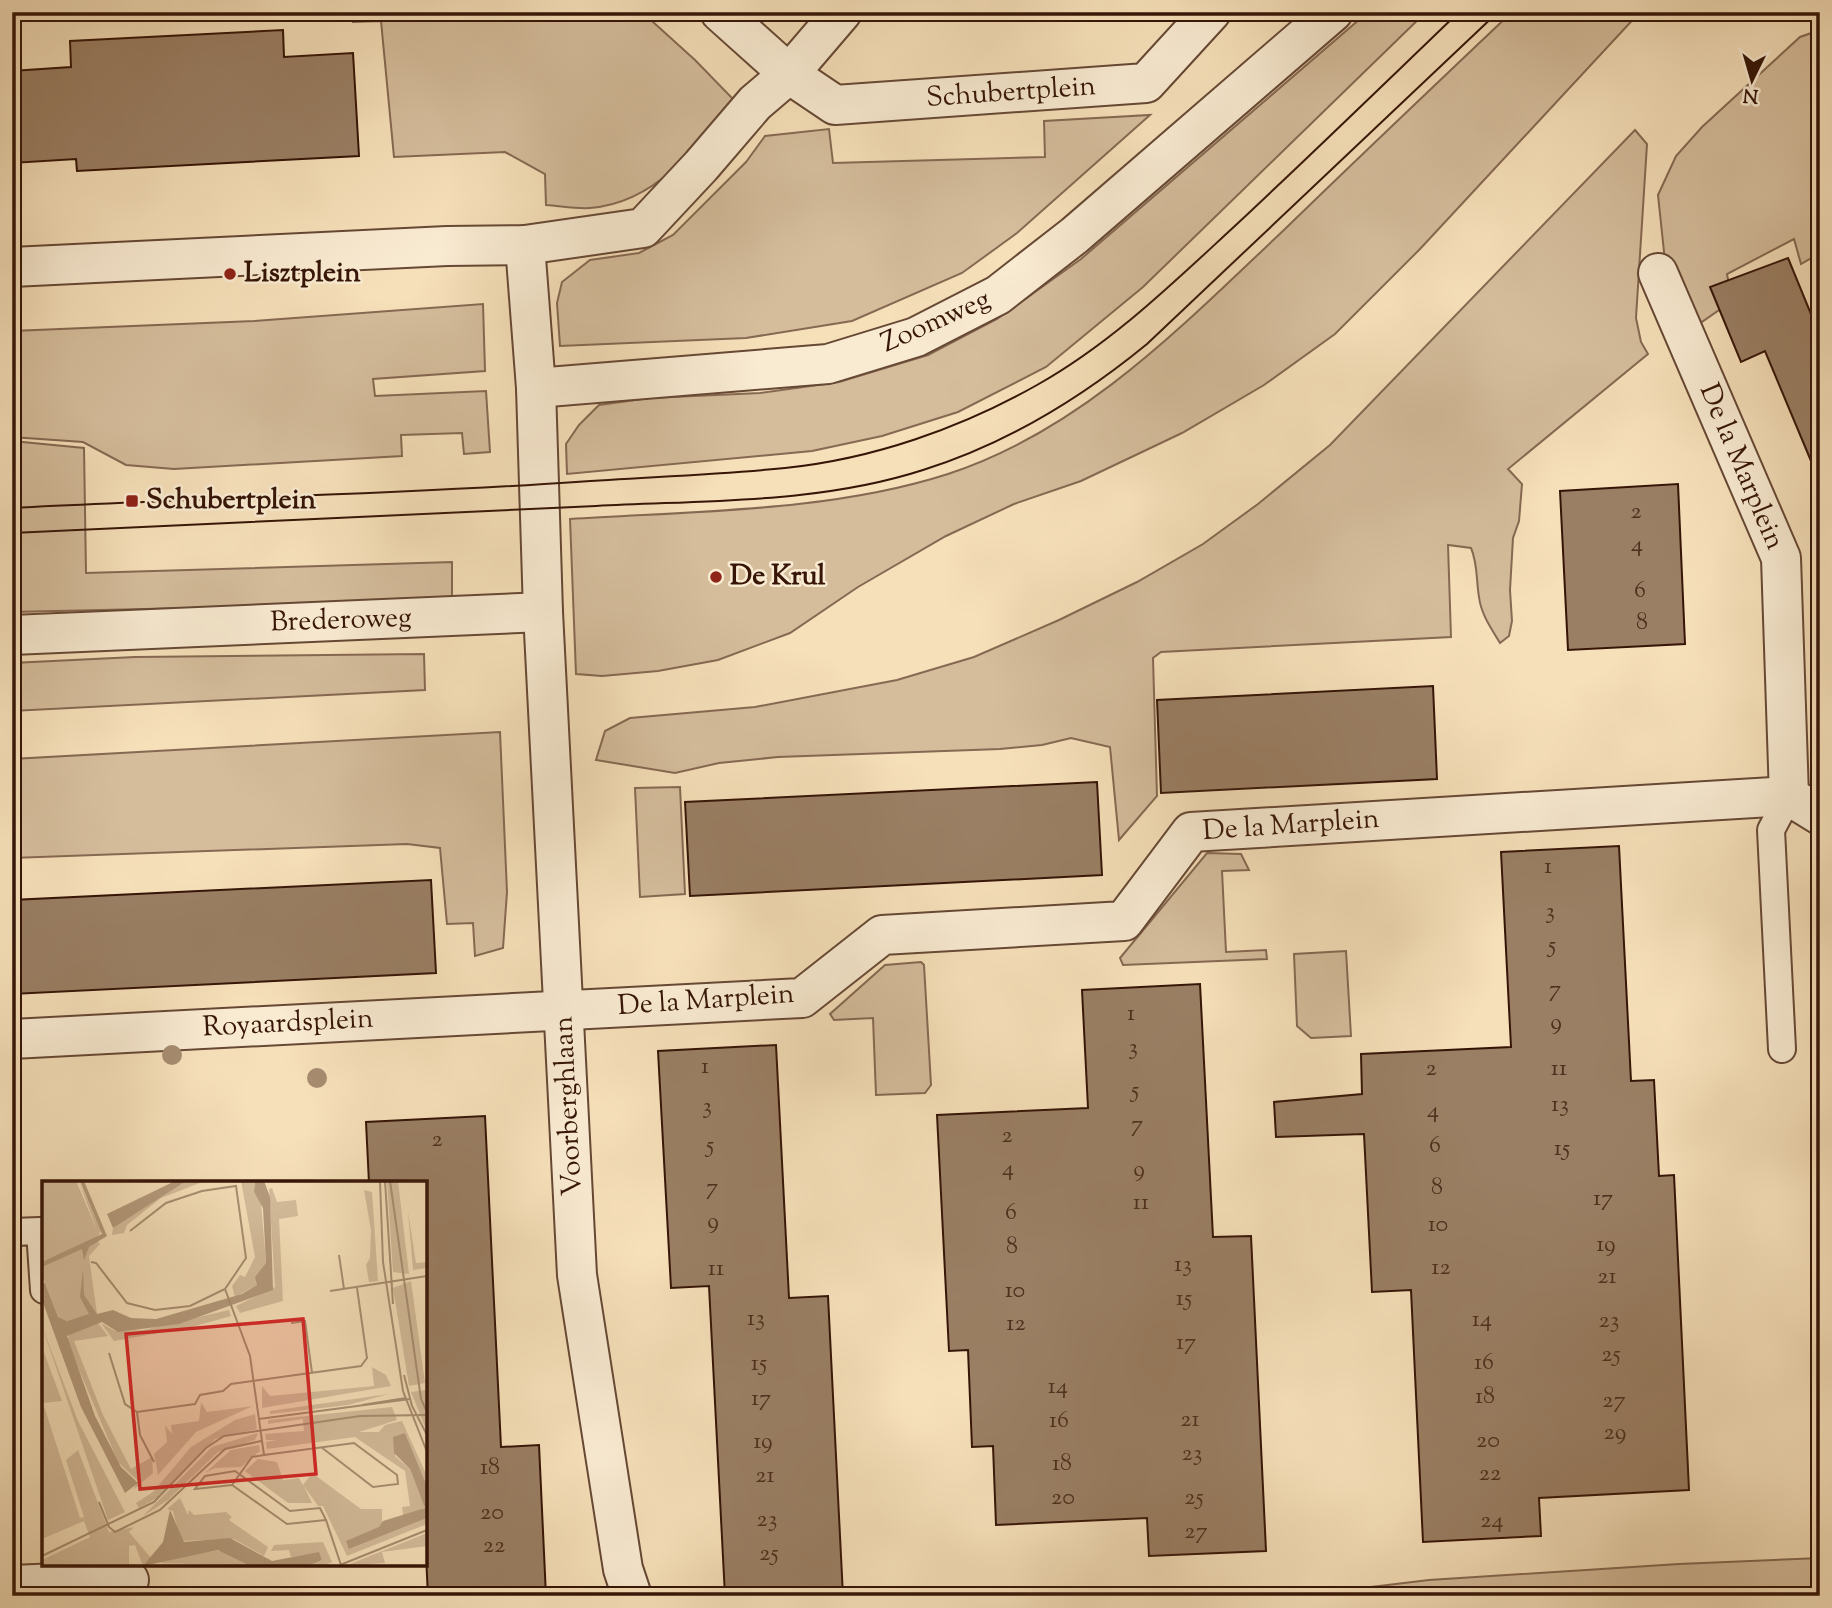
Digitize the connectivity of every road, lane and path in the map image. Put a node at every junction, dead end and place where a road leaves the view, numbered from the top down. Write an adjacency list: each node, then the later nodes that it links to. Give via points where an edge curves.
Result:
1 (720, 12): 5 (street, Schubertplein)
2 (842, 12): 5 (street)
3 (1211, 12): 5 (street, Schubertplein, via 1146,83 835,105)
4 (1333, 12): 9 (street, Zoomweg, via 1075,235 998,295 916,337 828,364)
5 (789, 74): 6 (street, via 755,103 643,228)
6 (525, 245): 7 (street); 9 (street)
7 (12, 267)
8 (1658, 273): 12 (street, De la Marplein, via 1781,558)
9 (536, 388): 10 (street)
10 (543, 612): 11 (street, Brederoweg); 13 (street, Voorberghlaan)
11 (12, 635)
12 (1805, 805): 13 (street, De la Marplein, via 1191,832 1124,921 882,935 802,998); 15 (lane, De la Marplein, via 1771,830)
13 (564, 1009): 14 (street, Royaardsplein); 20 (street, Voorberghlaan, via 578,1275 623,1569)
14 (12, 1039)
15 (1782, 1049)
16 (12, 1232): 17 (lane, via 40,1231)
17 (42, 1260)
18 (129, 1580): 19 (street)
19 (12, 1585)
20 (632, 1596)

